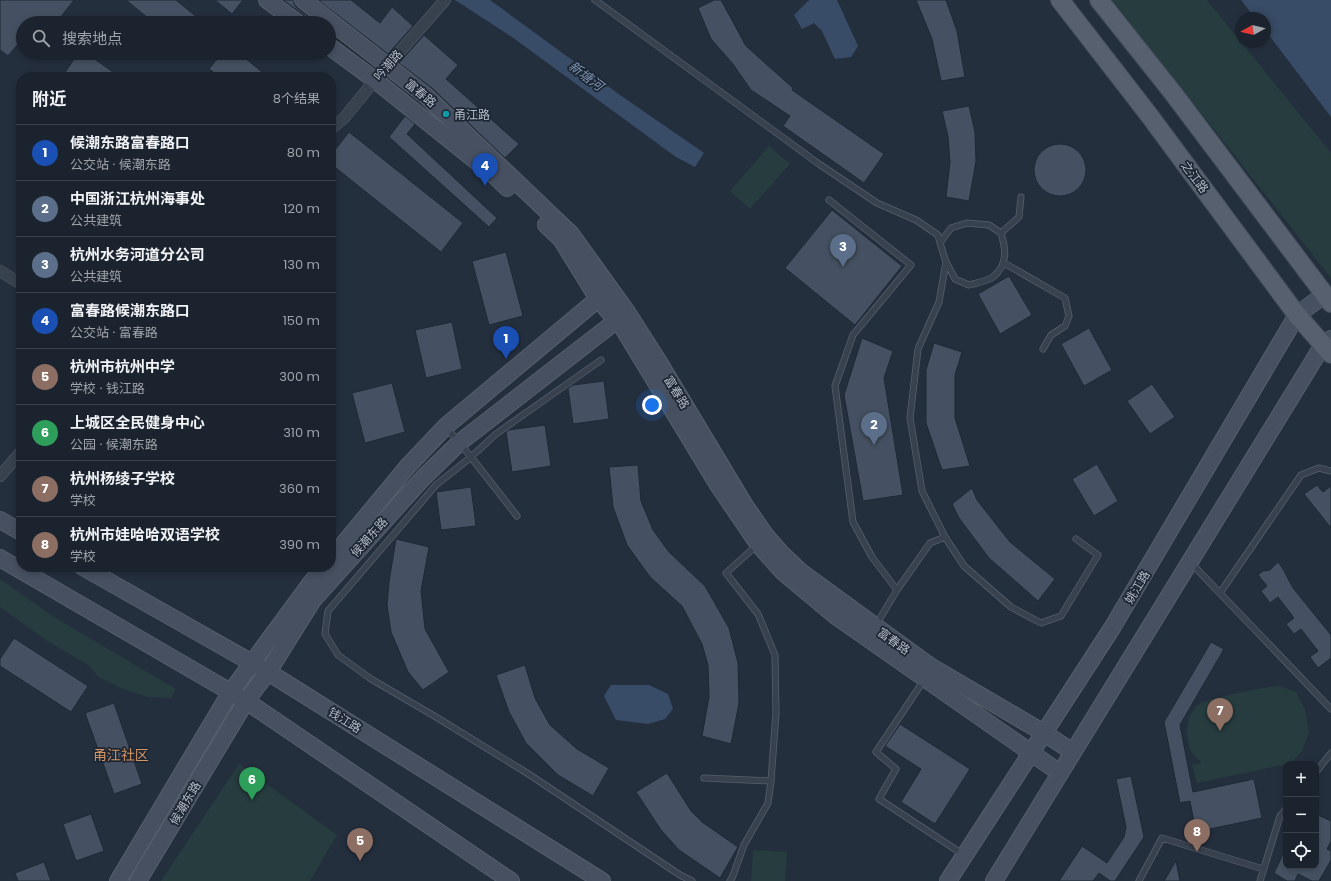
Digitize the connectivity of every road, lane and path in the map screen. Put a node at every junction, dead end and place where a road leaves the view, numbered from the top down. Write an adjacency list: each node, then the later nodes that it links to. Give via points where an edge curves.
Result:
1 (267, 0): 7 (street)
2 (303, 0): 8 (street, 富春路)
3 (595, 0): 17 (lane, via 819,164 877,203 916,220 938,235)
4 (1060, 0): 25 (main road, 之江路)
5 (1099, 0): 24 (main road)
6 (442, 3): 11 (street, 吟潮路)
7 (289, 16)
8 (323, 16)
9 (336, 26): 11 (street, 富春路)
10 (336, 51): 12 (street, 富春路)
11 (387, 66): 12 (street, 吟潮路); 22 (street, 富春路, via 425,95 571,234)
12 (375, 80): 13 (street, 吟潮路); 23 (street, 富春路, via 496,177 561,239)
13 (336, 125)
14 (1021, 197): 16 (lane, via 1019,217)
15 (829, 200): 49 (lane, via 912,265 853,335 835,386 853,522 872,557)
16 (1001, 233): 17 (lane, via 989,225 967,223 951,228); 19 (lane, via 1005,247)
17 (940, 242): 18 (lane)
18 (946, 262): 19 (lane, via 956,279 969,285 993,277); 39 (lane, via 939,302 918,349 910,418 922,491)
19 (1004, 264): 28 (lane, via 1065,298 1069,316 1065,326 1051,335)
20 (0, 271): 21 (street)
21 (16, 281)
22 (612, 291): 23 (street, 候潮东路); 26 (street, 富春路)
23 (598, 299): 26 (street, 富春路); 30 (street, 候潮东路)
24 (1328, 299): 25 (street, 姚江路)
25 (1297, 315): 27 (main road, 之江路); 58 (street, 姚江路, via 1112,628)
26 (622, 316): 31 (street, 候潮东路); 41 (street, 富春路, via 623,328 718,485); 51 (street, 富春路, via 657,359 766,536 780,553)
27 (1328, 346): 44 (street)
28 (1044, 349)
29 (600, 360): 32 (lane, via 496,434)
30 (446, 426): 31 (lane); 42 (street, 候潮东路, via 408,466)
31 (459, 443): 32 (lane); 53 (street, 候潮东路, via 423,478 313,600)
32 (471, 457): 36 (lane); 74 (lane, via 436,485 328,612 325,634 338,655 371,679 526,773)
33 (16, 458): 35 (street)
34 (1331, 471): 50 (lane, via 1319,468 1301,474)
35 (0, 476)
36 (516, 516)
37 (0, 520): 38 (street)
38 (16, 529)
39 (945, 537): 40 (lane, via 964,566 1011,607 1042,623 1061,616 1098,555); 49 (lane, via 930,543)
40 (1076, 539)
41 (758, 544): 51 (street, 富春路, via 783,572 837,617); 65 (lane, via 726,573 758,614 775,655 776,713)
42 (336, 553)
43 (0, 558): 45 (street)
44 (1190, 562): 50 (lane); 59 (street)
45 (16, 567)
46 (24, 572): 55 (street)
47 (92, 572): 52 (street, 钱江路)
48 (320, 572): 52 (street, 候潮东路)
49 (897, 590): 51 (lane)
50 (1220, 593): 57 (lane)
51 (871, 633): 54 (street, 富春路); 58 (street, 富春路)
52 (252, 662): 53 (street, 钱江路); 55 (street, 候潮东路)
53 (268, 672): 56 (street, 候潮东路); 73 (street, 钱江路)
54 (925, 679): 60 (street, 富春路); 67 (lane, via 876,752 896,769 879,798)
55 (230, 693): 56 (street); 70 (street, 候潮东路)
56 (246, 701): 71 (street, 候潮东路); 72 (street)
57 (1331, 709)
58 (1044, 733): 59 (street, 富春路); 60 (street, 姚江路)
59 (1073, 752): 63 (street)
60 (1031, 753): 63 (street, 富春路); 67 (street, 姚江路)
61 (1331, 753): 62 (lane)
62 (1319, 768)
63 (1060, 773): 69 (street)
64 (704, 778): 65 (lane)
65 (771, 781): 75 (lane, via 768,803 744,845)
66 (1283, 812): 68 (lane)
67 (964, 856): 76 (street, 姚江路)
68 (1263, 869): 77 (lane, via 1162,838); 78 (lane)
69 (997, 880)
70 (118, 881)
71 (138, 881)
72 (511, 881)
73 (602, 881)
74 (692, 881)
75 (730, 881)
76 (948, 881)
77 (1139, 881)
78 (1260, 881)

